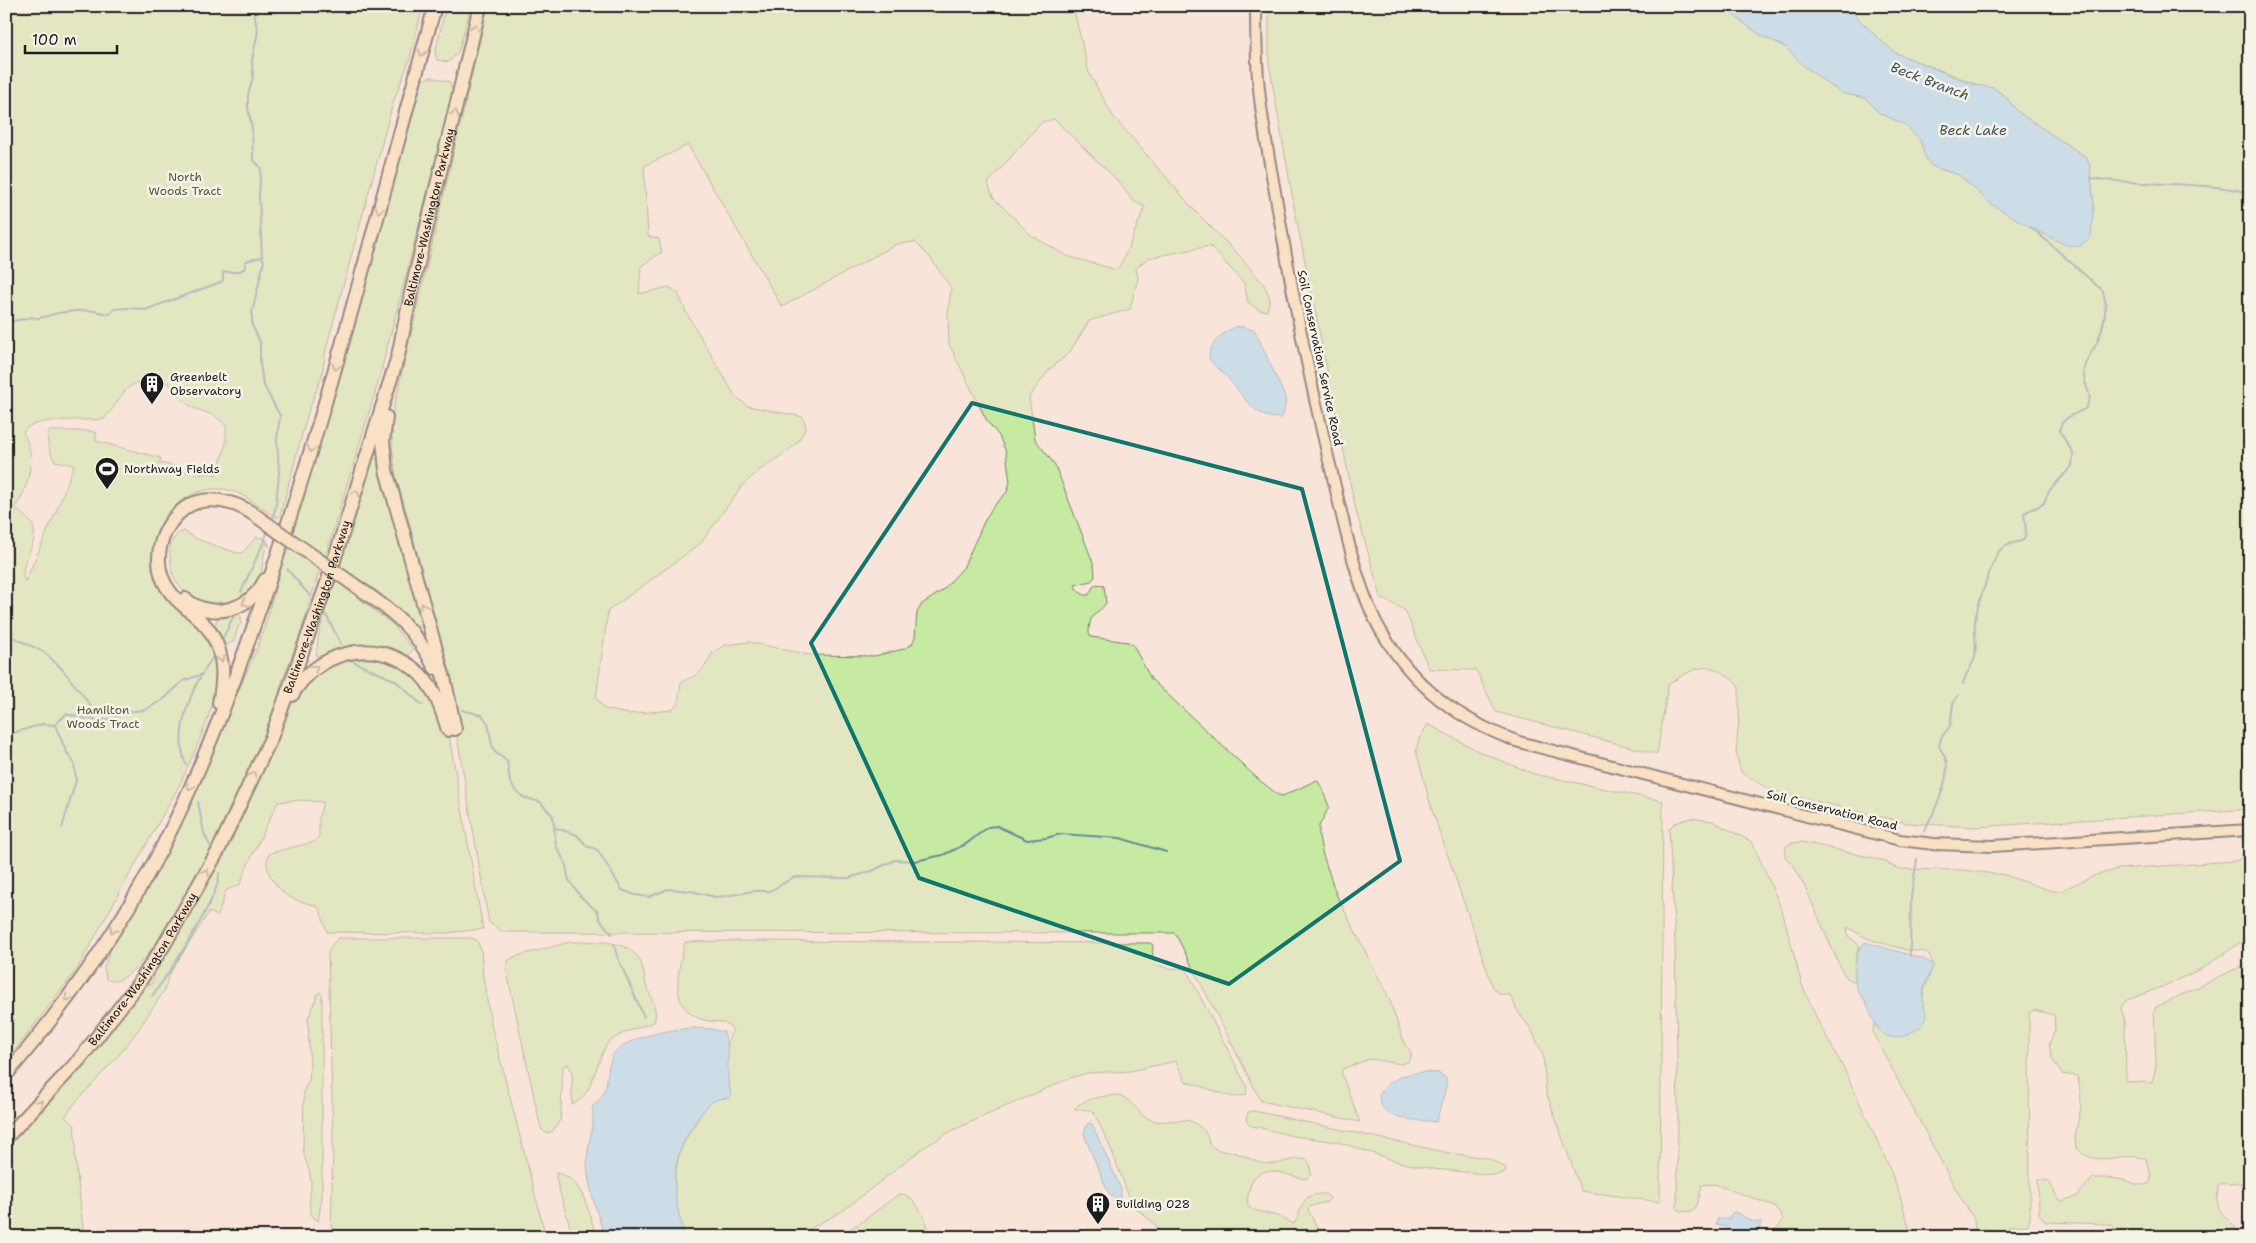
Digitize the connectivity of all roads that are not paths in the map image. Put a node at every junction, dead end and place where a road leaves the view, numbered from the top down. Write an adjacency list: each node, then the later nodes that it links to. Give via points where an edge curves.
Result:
1 (435, 6): 6 (highway, one-way to 6, via 328,396)
2 (480, 6): 4 (highway, Baltimore-Washington Parkway, one-way to 2)
3 (1256, 6): 7 (main road, Soil Conservation Service Road, via 1259,90 1269,157 1307,368 1342,516 1363,591 1380,629 1396,654)
4 (398, 356): 9 (highway, one-way to 4, via 449,698 384,456 384,427); 10 (highway, Baltimore-Washington Parkway, one-way to 4, via 327,583)
5 (222, 502): 6 (highway, one-way to 5, via 260,590 237,607 212,610 184,598 168,574 165,558 167,541 185,515 202,506); 8 (highway, one-way to 8, via 201,501 181,511 165,532 159,554 166,586 204,624 220,653 224,674); 9 (highway, bridge, via 232,503 252,513 388,609 431,672)
6 (280, 548): 8 (highway)
7 (1429, 692): 11 (main road, Soil Conservation Road, via 1476,724 1519,742 1900,840 1993,846)
8 (217, 723): 12 (highway, one-way to 12, via 189,792 120,920 69,996)
9 (452, 730): 10 (highway, one-way to 9, via 304,677 326,660 360,652 390,656 414,668 434,694)
10 (271, 738): 13 (highway, Baltimore-Washington Parkway, one-way to 10, via 79,1060 136,987 193,898)
11 (2250, 830)
12 (6, 1075)
13 (6, 1138)

